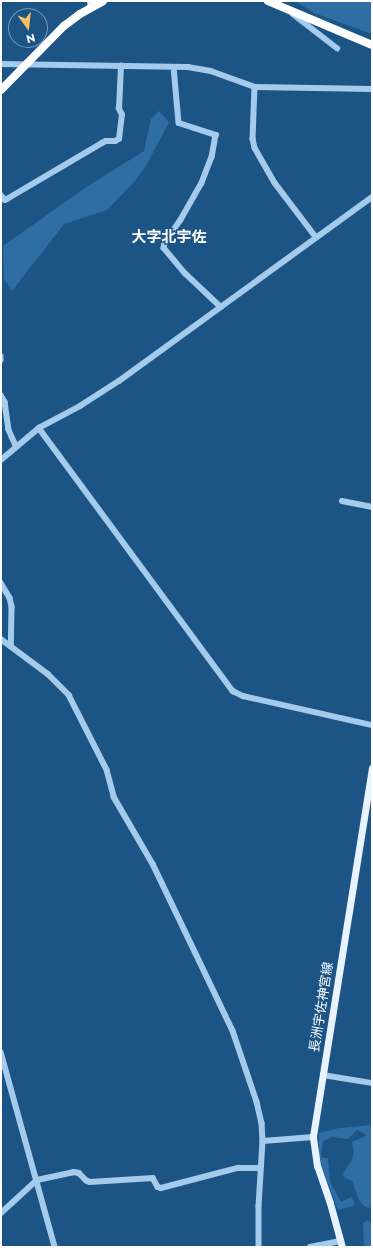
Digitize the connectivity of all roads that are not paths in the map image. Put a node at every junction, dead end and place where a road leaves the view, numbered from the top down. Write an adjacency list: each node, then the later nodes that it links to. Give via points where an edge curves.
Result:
1 (104, 1): 3 (highway)
2 (268, 1): 4 (highway)
3 (90, 4): 8 (highway)
4 (288, 10): 5 (highway); 6 (street)
5 (372, 45)
6 (337, 48)
7 (1, 64): 8 (street)
8 (26, 64): 9 (street); 13 (highway)
9 (121, 66): 10 (street); 14 (street, via 119,109 122,115 119,139 115,142 102,143 5,200)
10 (174, 67): 11 (street, via 198,68); 17 (street, via 179,123 216,135 212,157 202,183 164,248 186,274)
11 (255, 87): 12 (street); 16 (street, via 255,148 275,183)
12 (372, 89)
13 (1, 90)
14 (1, 195)
15 (372, 197): 16 (street)
16 (316, 237): 17 (street)
17 (221, 307): 21 (street, via 95,397)
18 (1, 356): 19 (street)
19 (1, 360)
20 (1, 395): 22 (street, via 5,402 9,430)
21 (39, 428): 22 (street); 29 (street, via 234,691 243,696)
22 (16, 446): 23 (street)
23 (1, 460)
24 (342, 501): 25 (street)
25 (372, 507)
26 (1, 583): 28 (street, via 12,607)
27 (1, 639): 28 (street)
28 (11, 646): 35 (street, via 54,679 69,695 80,714 107,770 114,797 153,864 227,1018 260,1111)
29 (372, 725)
30 (372, 768): 32 (main road, 長洲宇佐神宮線)
31 (1, 1052): 37 (street)
32 (322, 1075): 33 (street); 34 (main road, 長洲宇佐神宮線)
33 (372, 1083)
34 (313, 1137): 35 (street); 39 (main road, 長洲宇佐神宮線, via 317,1166)
35 (263, 1141): 36 (street)
36 (260, 1168): 37 (street, via 238,1168 161,1188 153,1178 90,1182 76,1172); 41 (street)
37 (37, 1180): 38 (street); 40 (street)
38 (1, 1213)
39 (341, 1244): 42 (street)
40 (55, 1247)
41 (259, 1247)
42 (310, 1247)

